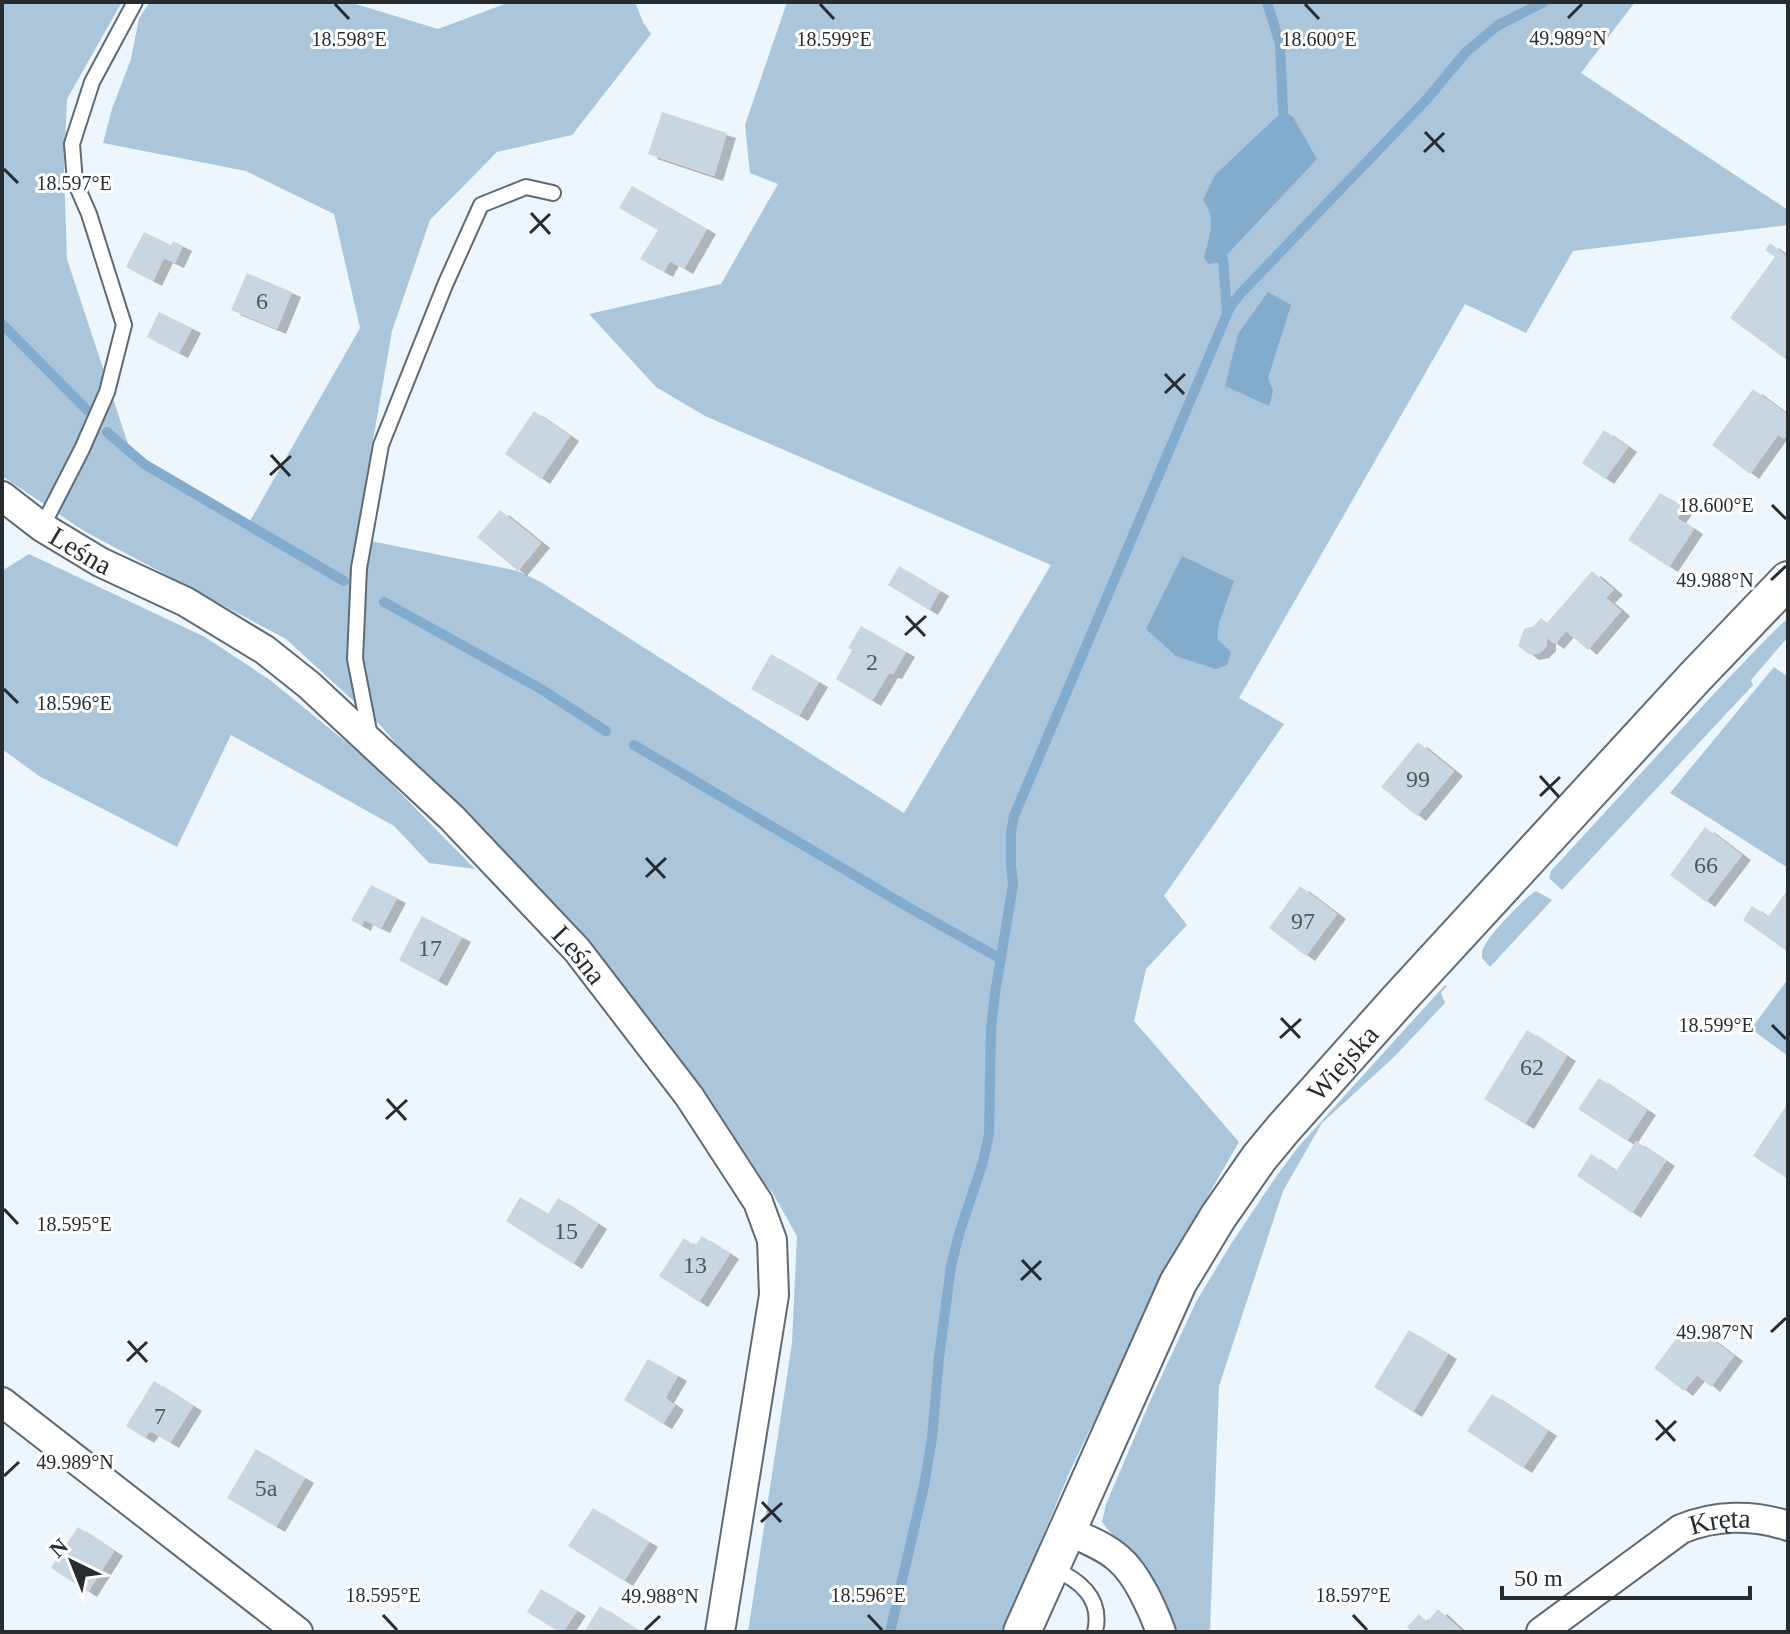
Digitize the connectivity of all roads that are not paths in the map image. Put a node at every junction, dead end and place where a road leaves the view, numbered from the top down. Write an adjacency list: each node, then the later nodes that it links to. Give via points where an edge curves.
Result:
1 (135, 2): 4 (lane, via 92,82 72,144 75,182 124,325 107,392)
2 (553, 193): 6 (lane, via 526,187 481,205 381,445 359,568 355,659)
3 (2, 496): 4 (street, Leśna)
4 (42, 527): 6 (street, Leśna, via 265,650)
5 (1788, 580): 9 (street, Wiejska, via 1399,999 1259,1158 1178,1283)
6 (372, 744): 12 (street, Leśna, via 452,818 577,950 689,1096 758,1202 772,1240 774,1295)
7 (2, 1402): 11 (street)
8 (1788, 1526): 16 (street, Kręta, via 1733,1517 1681,1529)
9 (1068, 1531): 10 (street, Wiejska); 15 (street, via 1119,1558)
10 (1052, 1568): 13 (street, Wiejska); 14 (lane, via 1071,1576 1096,1605)
11 (298, 1632)
12 (720, 1632)
13 (1022, 1632)
14 (1095, 1632)
15 (1161, 1632)
16 (1541, 1632)

